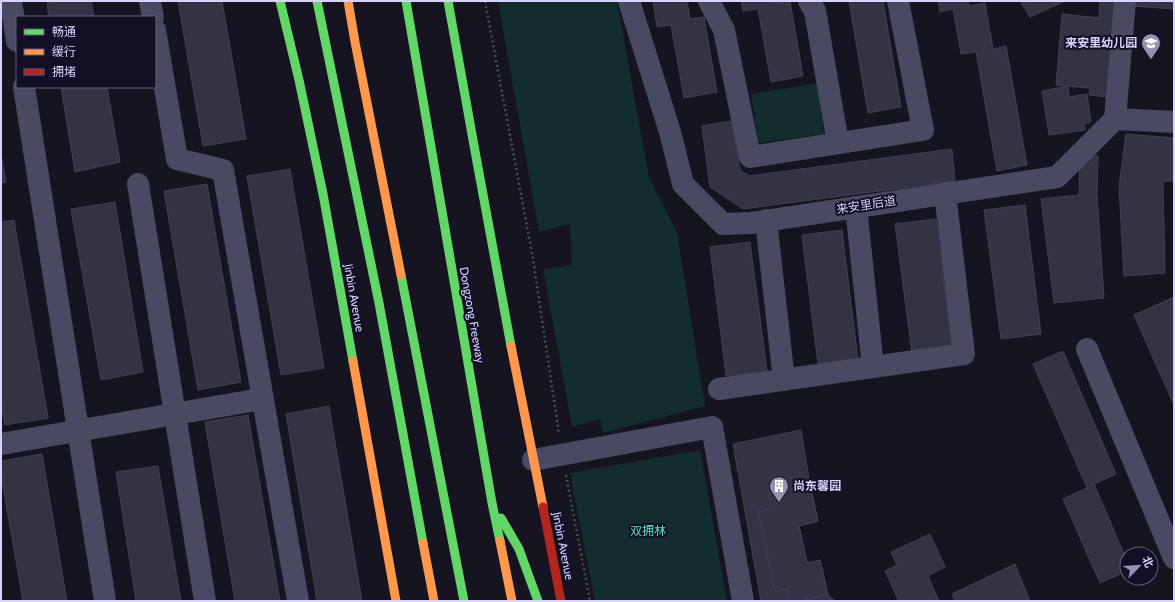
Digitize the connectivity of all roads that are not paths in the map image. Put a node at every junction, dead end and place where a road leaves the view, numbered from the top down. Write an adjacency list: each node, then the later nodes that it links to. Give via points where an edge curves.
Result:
1 (11, 1): 16 (street)
2 (150, 1): 14 (street)
3 (280, 1): 40 (main road, Jinbin Avenue, via 323,194)
4 (317, 1): 41 (main road, via 379,303)
5 (348, 1): 42 (main road)
6 (406, 1): 15 (main road)
7 (410, 1): 15 (main road)
8 (448, 1): 34 (main road, Jinbin Avenue)
9 (629, 1): 25 (street, 来安里后道, via 670,132 683,184 723,224)
10 (708, 1): 21 (street, via 724,30 750,157)
11 (809, 1): 21 (street, via 815,11)
12 (898, 1): 21 (street, via 923,130)
13 (1125, 1): 19 (street)
14 (153, 16)
15 (412, 32): 35 (main road, Dongzong Freeway)
16 (16, 34)
17 (156, 36): 30 (street, via 176,159 223,170)
18 (24, 88): 32 (street)
19 (1115, 118): 20 (street); 23 (street, 来安里后道, via 1057,177)
20 (1174, 122)
21 (838, 144)
22 (138, 184): 31 (street)
23 (945, 194): 24 (street, 来安里后道); 27 (street, via 964,354)
24 (856, 207): 25 (street, 来安里后道); 27 (street)
25 (766, 220): 28 (street)
26 (1087, 349): 36 (street)
27 (872, 367): 28 (street)
28 (784, 380): 29 (street)
29 (719, 389)
30 (262, 399): 31 (street); 39 (street)
31 (175, 414): 32 (street); 38 (street)
32 (78, 431): 33 (street); 37 (street)
33 (1, 444)
34 (534, 460): 45 (main road, Jinbin Avenue); 46 (street, via 712,428)
35 (492, 503): 43 (main road, Dongzong Freeway); 44 (main road, via 519,549)
36 (1174, 558)
37 (105, 601)
38 (205, 601)
39 (298, 601)
40 (396, 601)
41 (434, 601)
42 (464, 601)
43 (512, 601)
44 (538, 601)
45 (561, 601)
46 (743, 601)

